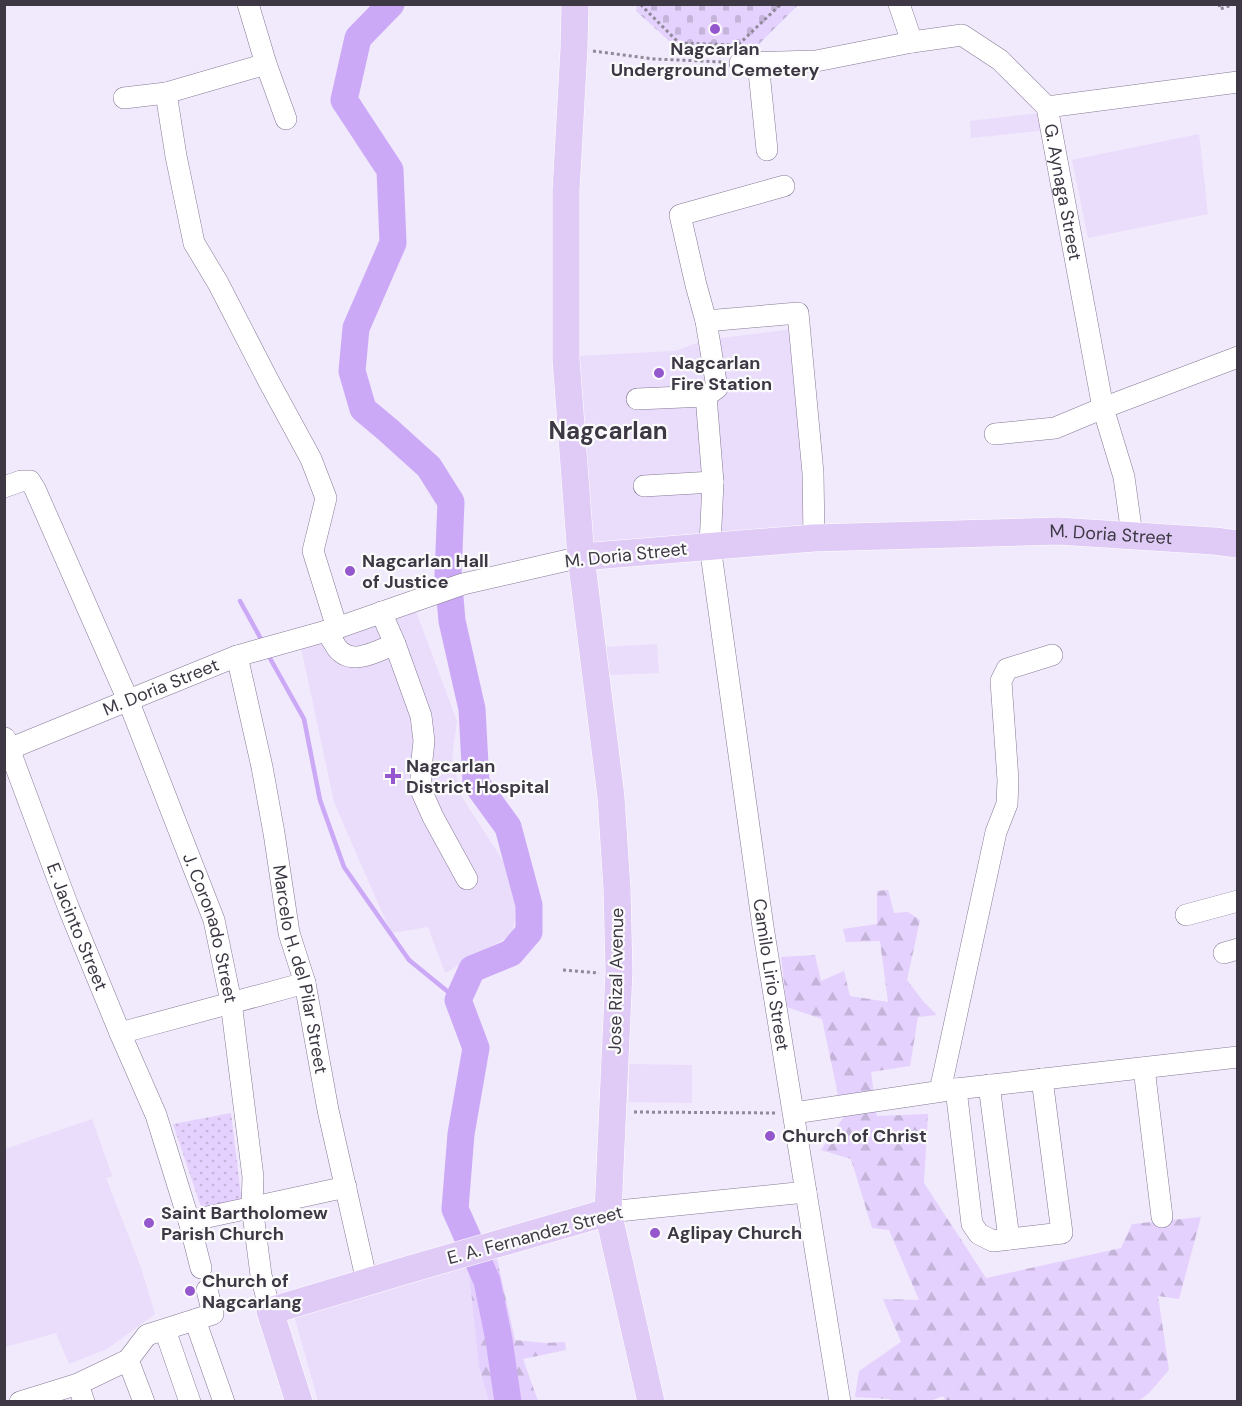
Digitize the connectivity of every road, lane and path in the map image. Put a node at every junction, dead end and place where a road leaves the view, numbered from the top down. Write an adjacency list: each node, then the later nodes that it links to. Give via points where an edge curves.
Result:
1 (248, 4): 11 (street)
2 (575, 4): 9 (main road, Jose Rizal Avenue)
3 (642, 4): 4 (path, via 679,43 738,45)
4 (781, 4)
5 (899, 4): 8 (street)
6 (1219, 4): 7 (path, via 1220,9)
7 (1235, 4)
8 (912, 42): 10 (street, G. Aynaga Street, via 816,61); 15 (street, G. Aynaga Street, via 963,35 1000,60)
9 (574, 48): 10 (path, via 654,59); 32 (main road, Jose Rizal Avenue, via 566,191 566,359)
10 (749, 63): 17 (street)
11 (267, 64): 13 (street); 16 (street)
12 (1238, 82): 15 (street)
13 (166, 93): 14 (street); 34 (street, via 194,243 311,459 326,498 313,551)
14 (124, 98)
15 (1047, 107): 23 (street, G. Aynaga Street)
16 (286, 119)
17 (767, 150)
18 (784, 186): 19 (street, via 680,214)
19 (706, 321): 21 (street, via 717,388); 29 (street, via 798,313 813,473)
20 (1238, 357): 23 (street)
21 (706, 396): 22 (street); 25 (street, Camilo Lirio Street)
22 (637, 399)
23 (1103, 408): 24 (street, via 1055,428); 28 (street, G. Aynaga Street, via 1124,477)
24 (995, 434)
25 (713, 482): 26 (street); 31 (street, Camilo Lirio Street)
26 (644, 486)
27 (4, 487): 38 (street, J. Coronado Street, via 30,481 35,489)
28 (1132, 535): 29 (main road, M. Doria Street, via 1058,531); 30 (main road, M. Doria Street)
29 (814, 538): 31 (main road, M. Doria Street)
30 (1238, 544)
31 (710, 546): 32 (main road, M. Doria Street); 54 (street, Camilo Lirio Street, via 763,927)
32 (581, 557): 33 (street, M. Doria Street, via 464,584); 44 (main road, Jose Rizal Avenue, via 611,797)
33 (381, 612): 34 (street, M. Doria Street); 35 (street)
34 (332, 629): 35 (street, via 337,648 352,658); 37 (street, M. Doria Street)
35 (395, 644): 40 (street, via 421,716 421,790)
36 (1052, 655): 52 (street, via 1007,669 1001,681 1007,804 996,832)
37 (237, 656): 38 (street, M. Doria Street); 45 (street, Marcelo H. del Pilar Street, via 262,767 289,933)
38 (128, 700): 39 (street, M. Doria Street); 46 (street, J. Coronado Street, via 214,920)
39 (7, 744): 47 (street, E. Jacinto Street)
40 (467, 879)
41 (1238, 901): 42 (street)
42 (1186, 915)
43 (563, 970): 44 (path)
44 (619, 972): 53 (main road, Jose Rizal Avenue)
45 (305, 982): 46 (street); 55 (street, Marcelo H. del Pilar Street)
46 (231, 1002): 47 (street); 57 (street, J. Coronado Street, via 253,1177)
47 (120, 1032): 60 (street, E. Jacinto Street, via 156,1114)
48 (1238, 1057): 49 (street)
49 (1144, 1068): 50 (street); 59 (street)
50 (1042, 1079): 51 (street); 61 (street, via 1062,1233)
51 (989, 1085): 52 (street); 61 (street)
52 (948, 1090): 54 (street); 61 (street, via 972,1224 979,1234 993,1241)
53 (614, 1112): 54 (path); 58 (main road, Jose Rizal Avenue)
54 (794, 1113): 56 (street, Camilo Lirio Street)
55 (346, 1187): 57 (street); 63 (street, Marcelo H. del Pilar Street)
56 (806, 1192): 58 (street, E. A. Fernandez Street); 76 (street, Camilo Lirio Street)
57 (252, 1206): 60 (street); 65 (street, J. Coronado Street)
58 (608, 1212): 63 (main road, E. A. Fernandez Street); 75 (main road, Jose Rizal Avenue)
59 (1162, 1217)
60 (189, 1221): 62 (street, E. Jacinto Street)
61 (1009, 1239)
62 (201, 1268)
63 (367, 1282): 65 (main road, E. A. Fernandez Street)
64 (207, 1290): 66 (street)
65 (269, 1304): 66 (path); 74 (main road, J. Coronado Street)
66 (204, 1317): 67 (street); 73 (street)
67 (165, 1330): 68 (street, via 147,1335); 72 (street)
68 (128, 1360): 69 (street); 71 (street)
69 (81, 1393): 70 (street)
70 (20, 1401)
71 (144, 1401)
72 (190, 1401)
73 (224, 1401)
74 (299, 1401)
75 (651, 1401)
76 (840, 1401)

